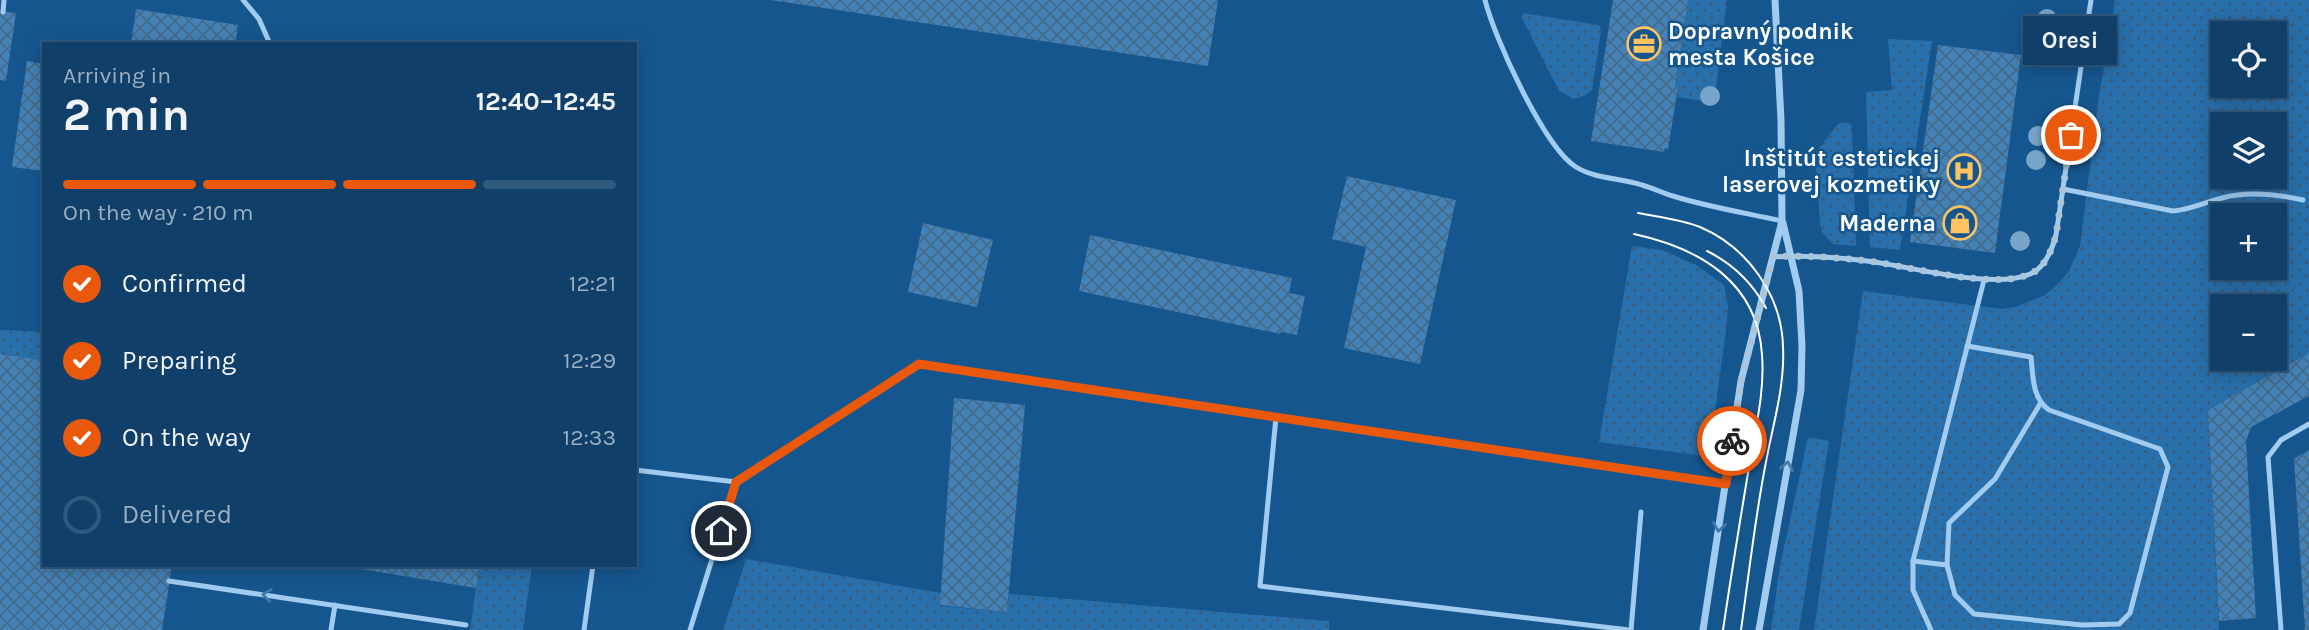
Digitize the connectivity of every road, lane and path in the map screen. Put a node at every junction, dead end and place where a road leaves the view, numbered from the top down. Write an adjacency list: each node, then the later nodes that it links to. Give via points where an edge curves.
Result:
1 (4, 0): 6 (lane)
2 (243, 0): 7 (lane, via 259,19)
3 (1485, 0): 10 (lane, via 1513,74 1545,130 1574,166 1673,196)
4 (1775, 0): 10 (street)
5 (2091, 0): 8 (lane)
6 (3, 12)
7 (269, 42)
8 (2063, 189): 9 (lane, via 2173,211 2236,195 2280,194); 13 (lane, via 2056,235 2044,263 2018,278)
9 (2303, 200)
10 (1782, 221): 11 (street); 12 (street)
11 (1791, 256): 12 (lane); 13 (lane, via 1860,260); 33 (street, one-way to 11, via 1801,390 1799,291)
12 (1773, 257): 20 (street, via 1741,381)
13 (1984, 280): 14 (lane)
14 (1968, 346): 15 (lane, via 2031,357); 22 (lane)
15 (2040, 404): 23 (lane, via 1995,479 1949,523); 23 (lane, via 2160,449 2168,467 2130,614 2119,624 2094,625 1974,614 1955,595)
16 (1276, 417): 19 (lane, via 919,364); 20 (lane); 31 (lane, via 1261,586)
17 (2309, 424): 35 (lane, via 2281,440 2268,457)
18 (637, 470): 19 (lane)
19 (736, 482): 30 (lane)
20 (1726, 484): 32 (street, one-way to 32)
21 (1641, 512): 31 (lane)
22 (1913, 561): 23 (lane); 34 (lane, via 1913,590)
23 (1947, 565)
24 (593, 567): 29 (lane)
25 (169, 581): 26 (lane, one-way to 25)
26 (335, 605): 27 (lane); 28 (lane)
27 (466, 625)
28 (331, 630)
29 (584, 630)
30 (690, 630)
31 (1630, 630)
32 (1703, 630)
33 (1759, 630)
34 (1931, 630)
35 (2281, 630)

